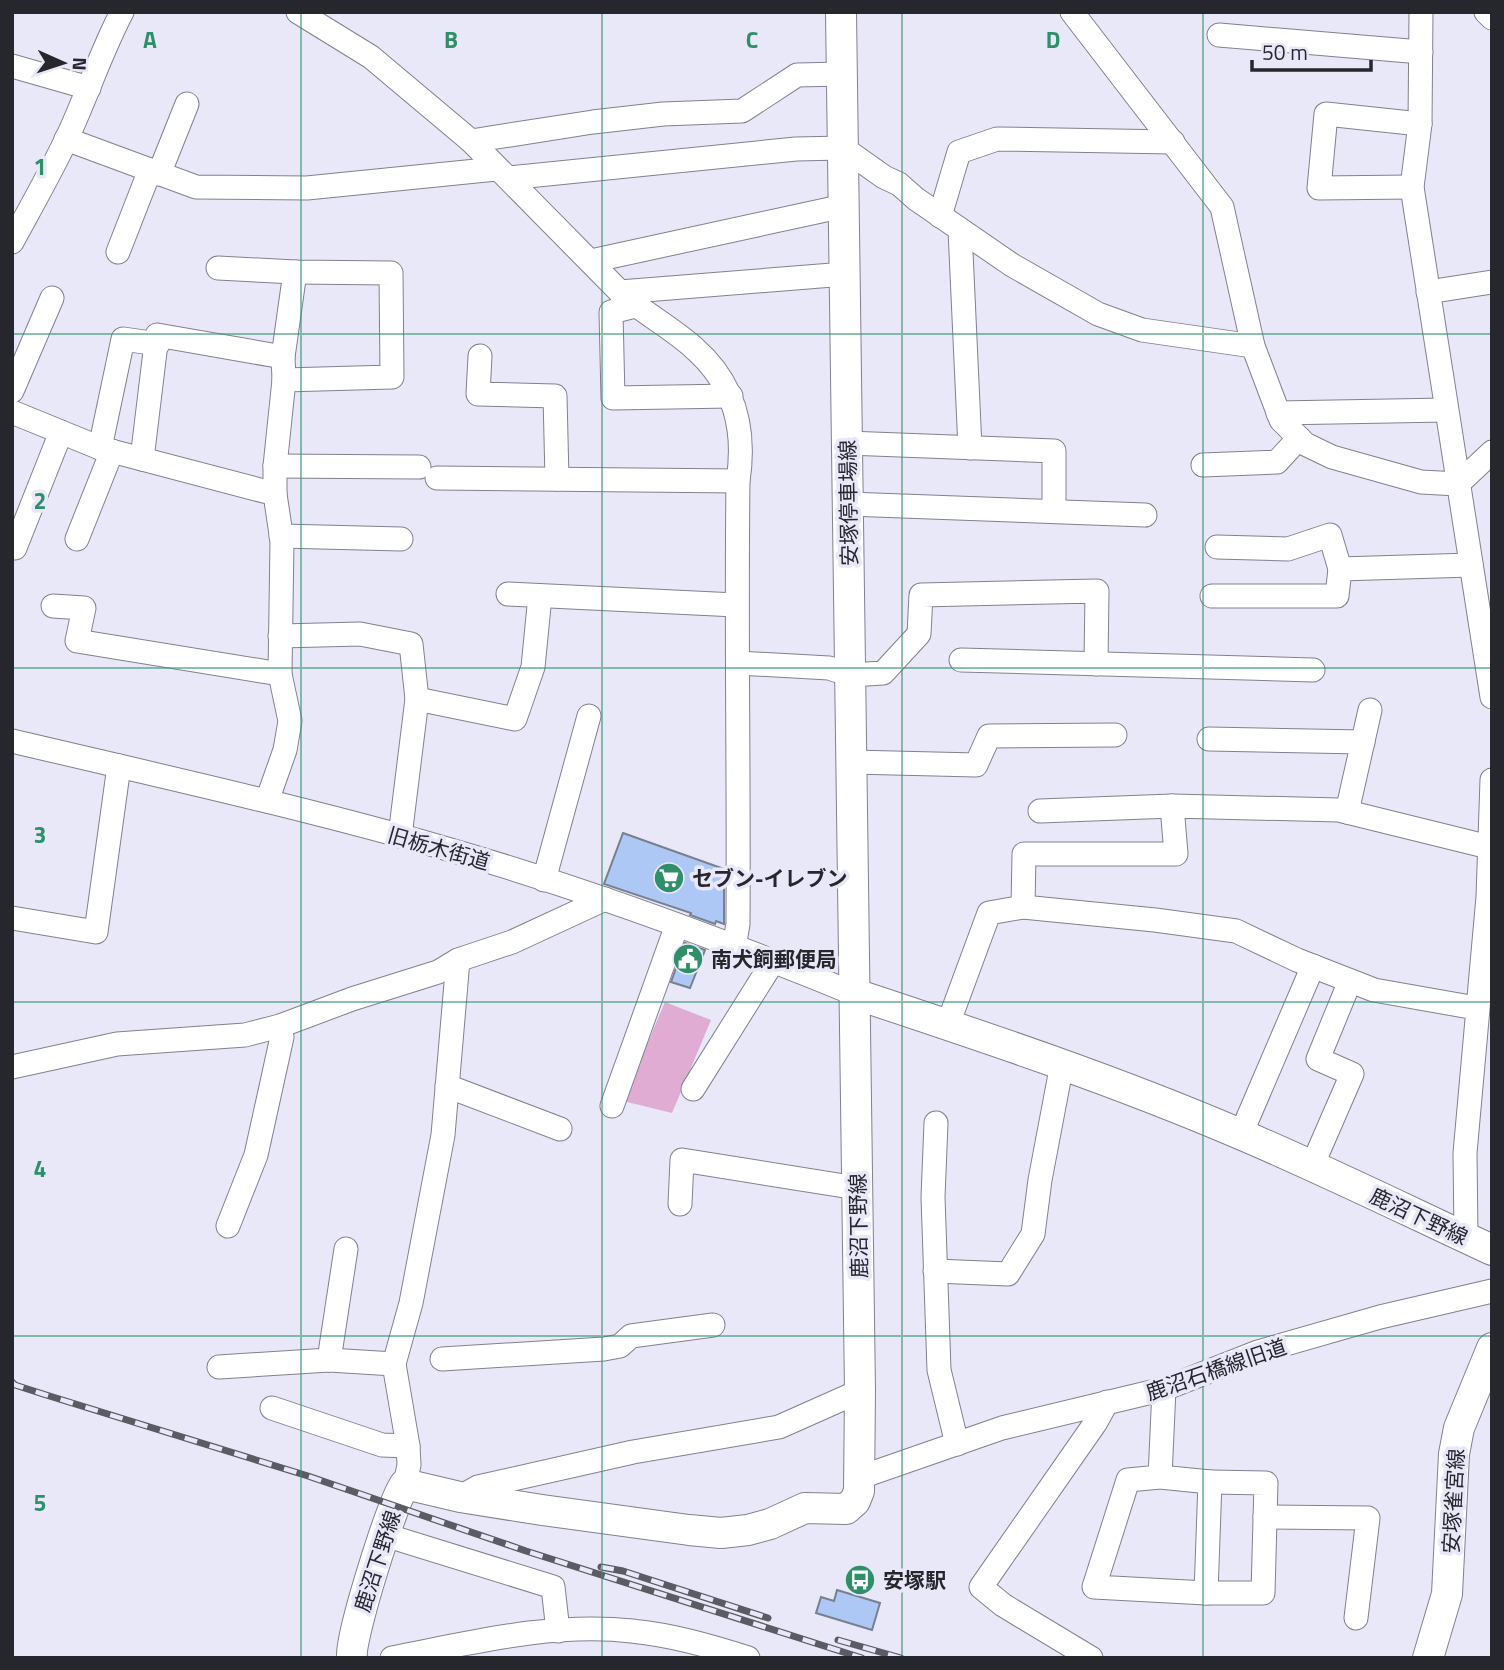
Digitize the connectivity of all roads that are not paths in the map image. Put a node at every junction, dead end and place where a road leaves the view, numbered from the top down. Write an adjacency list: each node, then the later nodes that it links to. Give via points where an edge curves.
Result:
1 (122, 12): 12 (street)
2 (298, 12): 16 (street, via 371,57)
3 (841, 12): 11 (main road, 安塚停車場線)
4 (1421, 12): 9 (street)
5 (1486, 12): 7 (street)
6 (1077, 14): 17 (street)
7 (1492, 18)
8 (1219, 36): 9 (street)
9 (1421, 52): 14 (street)
10 (12, 66): 12 (street)
11 (842, 74): 16 (street, via 797,75 742,111 651,115); 18 (main road, 安塚停車場線)
12 (89, 89): 15 (street)
13 (187, 104): 19 (street)
14 (1420, 124): 21 (street); 21 (street, via 1326,114 1318,188)
15 (66, 139): 19 (street); 25 (street)
16 (471, 141): 20 (street)
17 (1172, 142): 23 (street, via 997,139 958,152); 36 (street, via 1222,206)
18 (843, 148): 20 (street); 22 (main road, 安塚停車場線); 23 (street)
19 (155, 172): 20 (street, via 195,187 307,188); 26 (street)
20 (502, 173): 27 (street)
21 (1412, 187): 32 (street)
22 (844, 206): 27 (street); 30 (main road, 安塚停車場線)
23 (940, 216): 24 (street)
24 (960, 230): 36 (street, via 1098,314 1142,330); 48 (street)
25 (12, 242)
26 (118, 252)
27 (592, 261): 34 (street)
28 (218, 268): 29 (street)
29 (295, 272): 38 (street); 39 (street, via 391,273 393,377)
30 (845, 274): 34 (street); 47 (main road, 安塚停車場線)
31 (1492, 282): 32 (street)
32 (1428, 292): 42 (street)
33 (52, 298): 40 (street)
34 (628, 299): 41 (street, via 695,348); 41 (street, via 611,312 613,398)
35 (158, 344): 38 (street, via 157,335); 49 (street, via 123,339); 51 (street)
36 (1253, 346): 44 (street)
37 (480, 356): 54 (street, via 478,394 555,396)
38 (283, 357): 39 (street)
39 (284, 380): 53 (street)
40 (12, 391)
41 (731, 396): 55 (street, via 740,433)
42 (1446, 410): 44 (street); 56 (street)
43 (12, 412): 45 (street)
44 (1278, 413): 46 (street)
45 (61, 432): 49 (street); 65 (street)
46 (1299, 438): 52 (street, via 1277,462); 56 (street, via 1332,457 1420,482)
47 (847, 443): 48 (street); 58 (main road, 安塚停車場線)
48 (970, 448): 59 (street, via 1054,451)
49 (106, 449): 51 (street); 62 (street)
50 (1492, 452): 56 (street)
51 (142, 459): 57 (street)
52 (1203, 465)
53 (275, 466): 54 (street); 57 (street)
54 (557, 479): 55 (street)
55 (738, 481): 72 (street)
56 (1458, 484): 66 (street)
57 (275, 494): 61 (street)
58 (848, 504): 59 (street); 79 (main road, 安塚停車場線)
59 (1054, 511): 60 (street)
60 (1145, 515)
61 (281, 536): 63 (street); 73 (street)
62 (77, 539)
63 (401, 540)
64 (1217, 547): 67 (street, via 1287,549 1330,535)
65 (15, 548)
66 (1471, 565): 67 (street); 80 (street)
67 (1340, 569): 70 (street, via 1337,596)
68 (508, 594): 69 (street)
69 (540, 596): 72 (street); 81 (street, via 533,667 515,719)
70 (1212, 596)
71 (52, 606): 78 (street, via 84,608 77,641)
72 (736, 606): 75 (street)
73 (280, 636): 78 (street); 81 (street, via 360,634 411,644)
74 (961, 660): 76 (street)
75 (738, 663): 79 (street, via 829,668); 103 (street, via 738,924)
76 (1096, 664): 77 (street); 79 (street, via 1097,591 921,595 919,634 883,673)
77 (1313, 670)
78 (279, 674): 91 (street, via 290,721)
79 (850, 675): 88 (main road, 安塚停車場線)
80 (1492, 697)
81 (417, 699): 95 (street)
82 (1370, 710): 87 (street)
83 (589, 716): 97 (street)
84 (1115, 735): 88 (street, via 989,736 976,765)
85 (1209, 739): 87 (street)
86 (12, 741): 89 (street, 旧栃木街道)
87 (1363, 743): 94 (street)
88 (852, 762): 108 (main road, 安塚停車場線)
89 (119, 766): 91 (street, 旧栃木街道); 101 (street, via 96,932)
90 (1492, 780): 96 (street)
91 (267, 801): 95 (street, 旧栃木街道)
92 (1172, 806): 93 (street); 94 (street); 100 (street, via 1176,855 1024,854)
93 (1040, 811)
94 (1347, 811): 96 (street)
95 (400, 836): 97 (street, 旧栃木街道)
96 (1489, 848): 98 (street)
97 (544, 880): 99 (street, 旧栃木街道)
98 (1490, 897): 109 (street)
99 (605, 899): 102 (street, 旧栃木街道); 104 (street, via 512,942)
100 (1023, 907): 106 (street, via 1236,931); 110 (street, via 989,913)
101 (12, 918)
102 (677, 925): 103 (street, 旧栃木街道); 116 (street)
103 (734, 947): 105 (street, 旧栃木街道)
104 (458, 960): 111 (street, via 438,972); 114 (street)
105 (774, 960): 108 (street, 旧栃木街道); 115 (street)
106 (1312, 966): 107 (street); 119 (street)
107 (1350, 981): 109 (street, via 1374,990); 120 (street, via 1318,1059 1352,1074)
108 (855, 994): 110 (main road, 鹿沼下野線); 121 (main road, 鹿沼下野線)
109 (1476, 1008): 124 (street, via 1465,1153)
110 (948, 1024): 112 (main road, 鹿沼下野線)
111 (280, 1026): 113 (street, via 245,1035 117,1044); 123 (street, via 282,1037 256,1155)
112 (1062, 1064): 119 (main road, 鹿沼下野線); 126 (street, via 1033,1234 1009,1274)
113 (12, 1067)
114 (447, 1086): 118 (street); 132 (street, via 443,1135 411,1303)
115 (693, 1089)
116 (612, 1106)
117 (936, 1123): 126 (street)
118 (561, 1129)
119 (1241, 1134): 120 (main road, 鹿沼下野線)
120 (1312, 1166): 124 (main road, 鹿沼下野線)
121 (857, 1188): 122 (street, via 682,1160); 135 (main road, 鹿沼下野線)
122 (680, 1204)
123 (228, 1226)
124 (1479, 1244)
125 (346, 1249): 131 (street)
126 (935, 1271): 138 (street, via 939,1370)
127 (1492, 1292): 134 (street, 鹿沼石橋線旧道, via 1380,1317 1258,1352)
128 (713, 1325): 130 (street, via 631,1336 620,1346 604,1349)
129 (1492, 1348): 154 (main road, 安塚雀宮線, via 1459,1428 1447,1594)
130 (442, 1359)
131 (329, 1360): 132 (street); 133 (street)
132 (394, 1364): 139 (street)
133 (219, 1367)
134 (1164, 1389): 136 (street, 鹿沼石橋線旧道); 141 (street)
135 (860, 1391): 140 (main road, 鹿沼下野線); 144 (street, via 779,1427 633,1452 478,1487)
136 (1107, 1402): 138 (street, 鹿沼石橋線旧道); 153 (street, via 981,1587)
137 (272, 1408): 139 (street, via 382,1445)
138 (957, 1444): 140 (street, 鹿沼石橋線旧道)
139 (408, 1446): 143 (street)
140 (861, 1477): 144 (main road, 鹿沼下野線, via 855,1500 846,1509 805,1508 770,1524 721,1533)
141 (1160, 1477): 142 (street); 147 (street, via 1128,1479 1094,1587)
142 (1210, 1482): 145 (street, via 1266,1483); 147 (street)
143 (405, 1484): 144 (main road, 鹿沼下野線); 146 (main road, 鹿沼下野線)
144 (460, 1497)
145 (1265, 1517): 147 (street, via 1263,1593); 148 (street, via 1368,1518)
146 (385, 1535): 149 (street, via 553,1587); 150 (main road, 鹿沼下野線, via 352,1642)
147 (1206, 1593)
148 (1356, 1618)
149 (558, 1631): 151 (street); 152 (street, via 631,1630)
150 (352, 1658)
151 (392, 1658)
152 (748, 1658)
153 (1091, 1658)
154 (1428, 1658)

